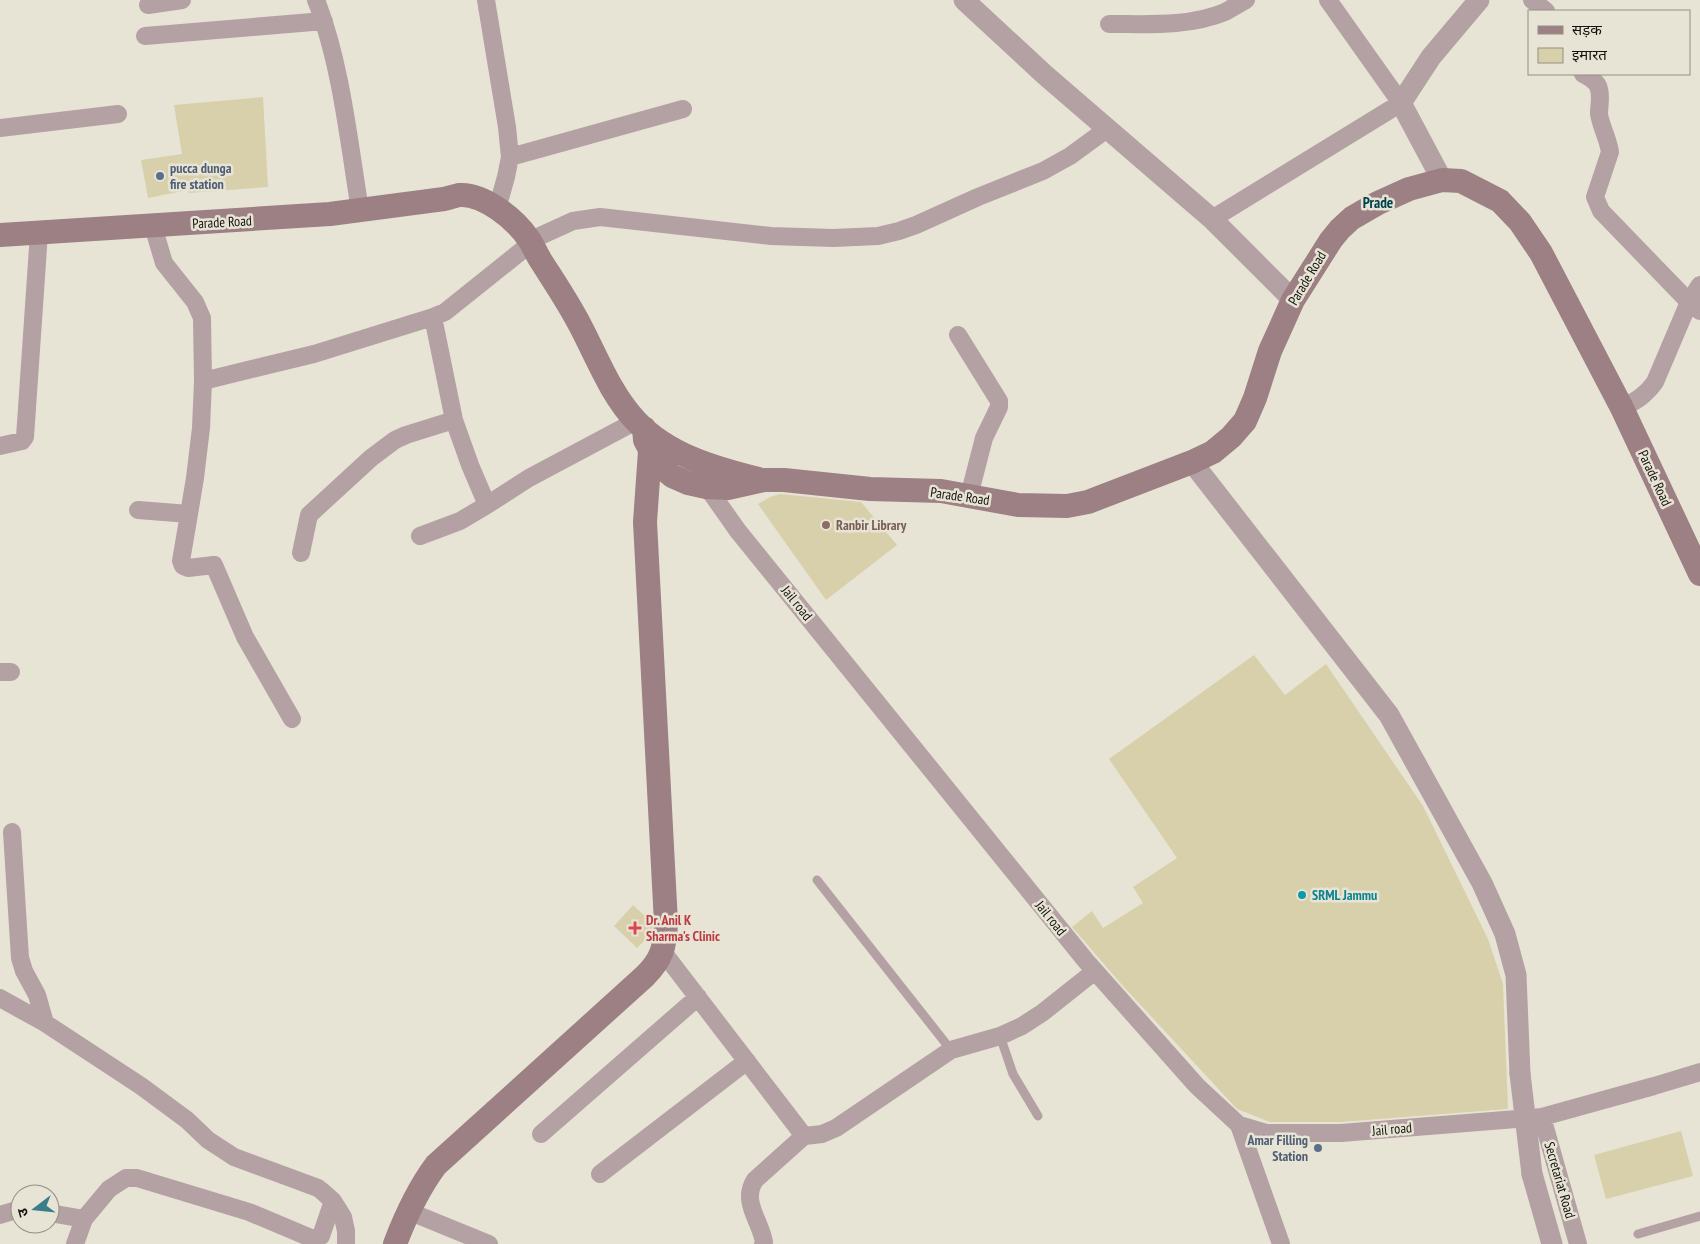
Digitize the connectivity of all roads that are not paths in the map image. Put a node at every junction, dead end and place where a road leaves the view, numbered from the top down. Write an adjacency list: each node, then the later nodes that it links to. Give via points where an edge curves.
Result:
1 (182, 0): 9 (street)
2 (316, 0): 11 (street)
3 (486, 0): 20 (street)
4 (964, 0): 19 (street)
5 (1246, 0): 12 (street, via 1226,11 1190,21)
6 (1328, 0): 15 (street)
7 (1479, 0): 15 (street, via 1431,57)
8 (1532, 0): 10 (street)
9 (148, 4)
10 (1545, 10)
11 (324, 21): 13 (street); 24 (street, via 338,77)
12 (1109, 24)
13 (145, 36)
14 (1585, 75): 32 (street, via 1598,86 1599,113 1610,152 1595,197 1598,205)
15 (1401, 103): 21 (street); 25 (street)
16 (682, 109): 20 (street)
17 (118, 114): 18 (street)
18 (0, 128)
19 (1108, 129): 25 (street); 29 (street, via 1043,171 916,225 878,236 771,236 600,217 559,226)
20 (510, 157): 23 (street)
21 (1442, 180): 31 (main road, Parade Road, via 1409,189 1352,218 1331,240); 36 (main road, Parade Road, via 1461,181 1480,190 1500,201 1520,222 1561,289)
22 (444, 199): 23 (main road, Parade Road, via 470,196); 24 (main road, Parade Road); 29 (main road, Parade Road, via 492,218)
23 (498, 208): 29 (main road, Parade Road, via 520,227)
24 (360, 210): 26 (main road, Parade Road)
25 (1212, 219): 31 (street)
26 (153, 226): 27 (main road, Parade Road); 35 (street, via 164,263 195,302 202,318)
27 (39, 233): 28 (main road, Parade Road); 39 (street, via 25,437 22,441)
28 (0, 235)
29 (532, 250): 33 (street); 38 (main road, Parade Road, via 576,317 620,402)
30 (1700, 285): 32 (street)
31 (1293, 300): 41 (main road, Parade Road, via 1270,351 1245,421 1213,452)
32 (1694, 307): 36 (street, via 1656,382 1638,400)
33 (433, 317): 35 (street, via 314,354); 37 (street)
34 (958, 335): 44 (street, via 999,401 977,459)
35 (203, 381): 47 (street, via 200,437)
36 (1622, 408): 50 (main road, Parade Road)
37 (454, 420): 45 (street); 49 (street, via 395,440 371,458 309,515)
38 (643, 433): 40 (main road, Parade Road); 43 (main road, Parade Road, via 658,464 672,476); 45 (street, via 529,478); 54 (main road, via 666,924)
39 (0, 446)
40 (689, 459): 42 (main road, Parade Road); 43 (street, Jail road)
41 (1192, 462): 44 (main road, Parade Road, via 1088,502 1067,506 1018,505); 81 (street, bridge, via 1389,715 1482,883 1505,934 1516,975 1520,1074 1532,1174)
42 (764, 480): 43 (main road, Parade Road, via 728,488); 44 (main road, Parade Road, via 942,491)
43 (706, 487): 55 (street, Jail road, via 738,531)
44 (969, 496)
45 (487, 505): 48 (street, via 454,524)
46 (138, 510): 47 (street)
47 (189, 514): 51 (street, via 181,561 183,566 214,565 245,637)
48 (420, 536)
49 (301, 554)
50 (1700, 574)
51 (292, 719)
52 (12, 832): 58 (street, via 20,958 37,995)
53 (817, 880): 60 (lane)
54 (663, 952): 56 (street); 70 (main road, via 645,976 436,1165)
55 (1095, 971): 59 (street, via 1042,1013); 65 (street, Jail road, via 1197,1086)
56 (698, 997): 61 (street); 66 (street)
57 (0, 998): 58 (street)
58 (45, 1023): 69 (street, via 141,1086 234,1158 318,1188)
59 (1000, 1036): 60 (street); 63 (lane, via 1013,1074)
60 (951, 1050): 67 (street, via 836,1128)
61 (747, 1061): 67 (street); 68 (street)
62 (1700, 1072): 64 (street, Jail road)
63 (1038, 1116)
64 (1542, 1117): 65 (street, Jail road, via 1341,1133 1266,1133); 82 (street, Secretariat Road)
65 (1239, 1125): 80 (street)
66 (541, 1134)
67 (804, 1136): 79 (street, via 750,1188 748,1199 763,1234)
68 (600, 1174)
69 (333, 1201): 73 (street, via 321,1236 311,1238 249,1212 137,1178 126,1178 108,1188); 76 (street, via 343,1217)
70 (408, 1211): 77 (main road); 78 (street)
71 (60, 1214): 73 (street)
72 (1700, 1216): 74 (lane)
73 (84, 1218): 75 (street)
74 (1638, 1234)
75 (74, 1244)
76 (346, 1244)
77 (396, 1244)
78 (489, 1244)
79 (763, 1244)
80 (1281, 1244)
81 (1552, 1244)
82 (1578, 1244)

